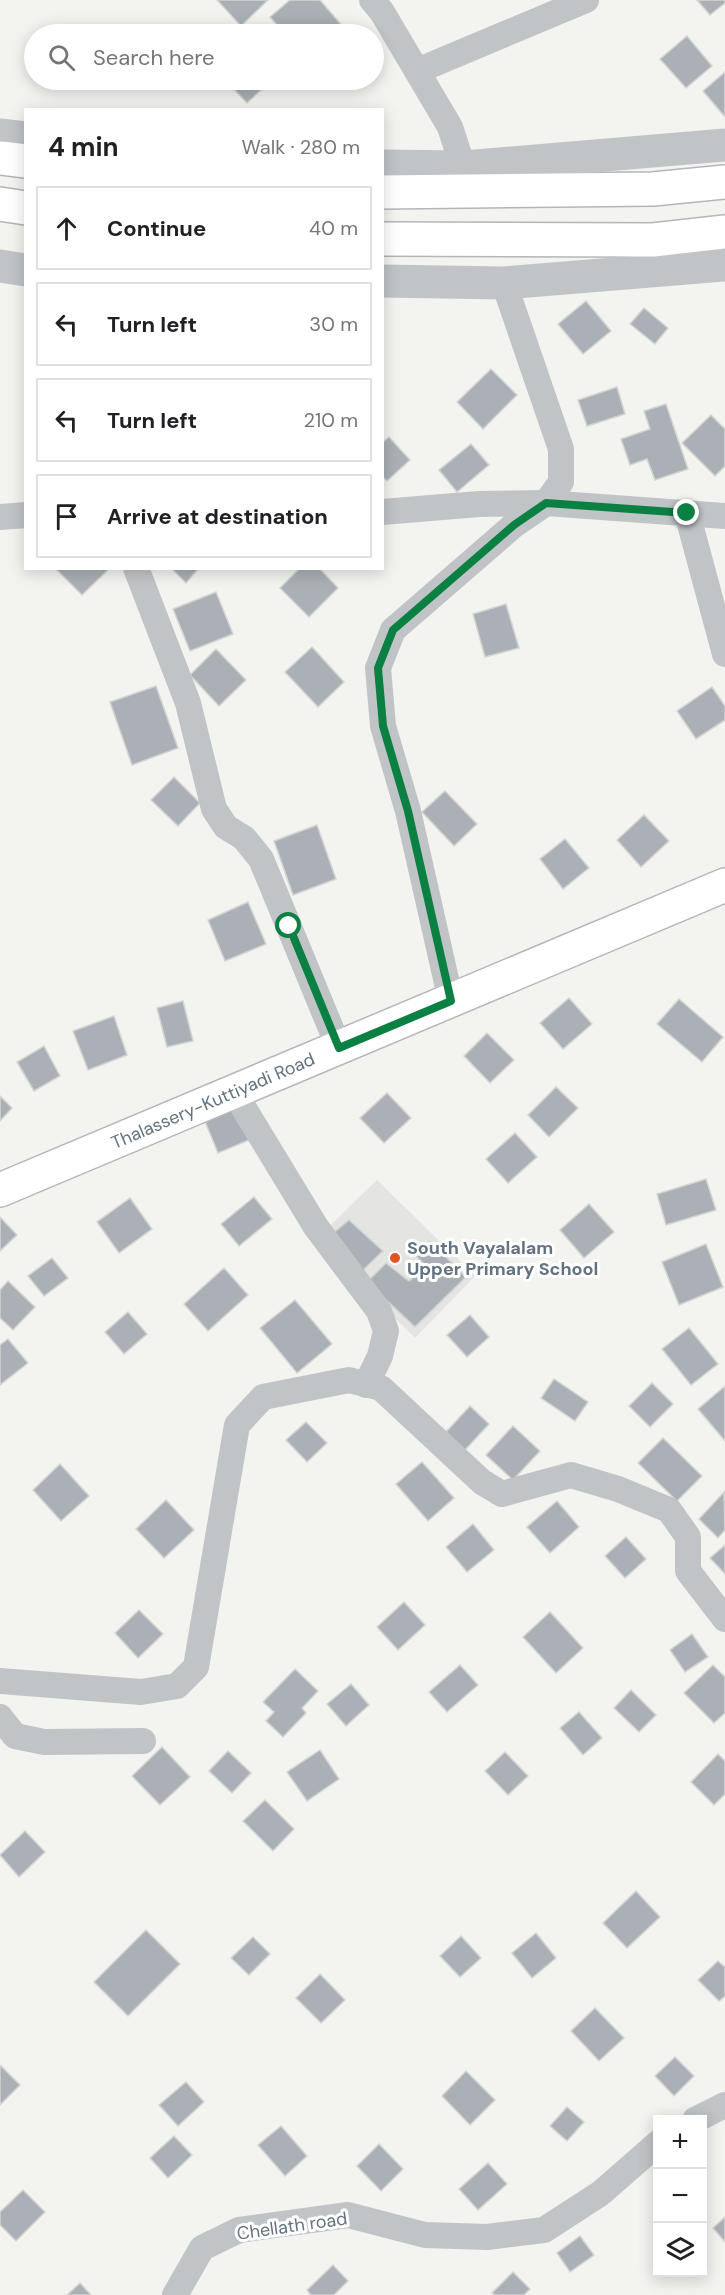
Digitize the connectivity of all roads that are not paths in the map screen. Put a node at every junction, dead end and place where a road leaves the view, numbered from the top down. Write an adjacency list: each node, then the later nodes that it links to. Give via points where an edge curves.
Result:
1 (372, 0): 3 (street)
2 (586, 0): 3 (street)
3 (417, 71): 10 (street, via 450,127)
4 (0, 135): 5 (street)
5 (24, 138)
6 (725, 145): 10 (street)
7 (0, 158): 8 (main road)
8 (24, 161)
9 (384, 166): 10 (street)
10 (463, 167)
11 (725, 182): 12 (main road, via 653,189)
12 (384, 192)
13 (0, 204): 14 (main road)
14 (24, 208)
15 (725, 232): 16 (main road, via 653,240)
16 (384, 239)
17 (725, 265): 21 (street)
18 (0, 266): 19 (street)
19 (24, 270)
20 (384, 281): 21 (street)
21 (504, 283): 22 (street, via 561,449 561,482)
22 (546, 503): 23 (street); 24 (street); 31 (street, via 514,525 393,630 378,668 383,726 408,811)
23 (384, 512)
24 (687, 513): 26 (street); 29 (street)
25 (24, 515): 27 (street)
26 (725, 516)
27 (0, 517)
28 (137, 570): 32 (street, via 188,703 214,809 261,859)
29 (725, 654)
30 (725, 885): 31 (main road, Thalassery-Kuttiyadi Road)
31 (451, 1001): 32 (main road, Thalassery-Kuttiyadi Road)
32 (339, 1048): 33 (main road, Thalassery-Kuttiyadi Road)
33 (234, 1092): 34 (main road, Thalassery-Kuttiyadi Road); 35 (street, via 316,1227 379,1311 386,1331 380,1356)
34 (0, 1190)
35 (366, 1384): 36 (street, via 381,1388 482,1482 502,1494 571,1475 669,1510 688,1537 688,1571); 37 (street, via 348,1380 263,1397 237,1425 196,1667 177,1686 141,1692)
36 (725, 1619)
37 (0, 1681)
38 (0, 1717): 39 (street, via 15,1736 44,1743)
39 (142, 1742)
40 (725, 2105): 41 (street)
41 (705, 2115)
42 (653, 2147): 43 (street, Chellath road, via 601,2193 544,2230 488,2237 425,2235 348,2215 239,2230 202,2248)
43 (175, 2295)

